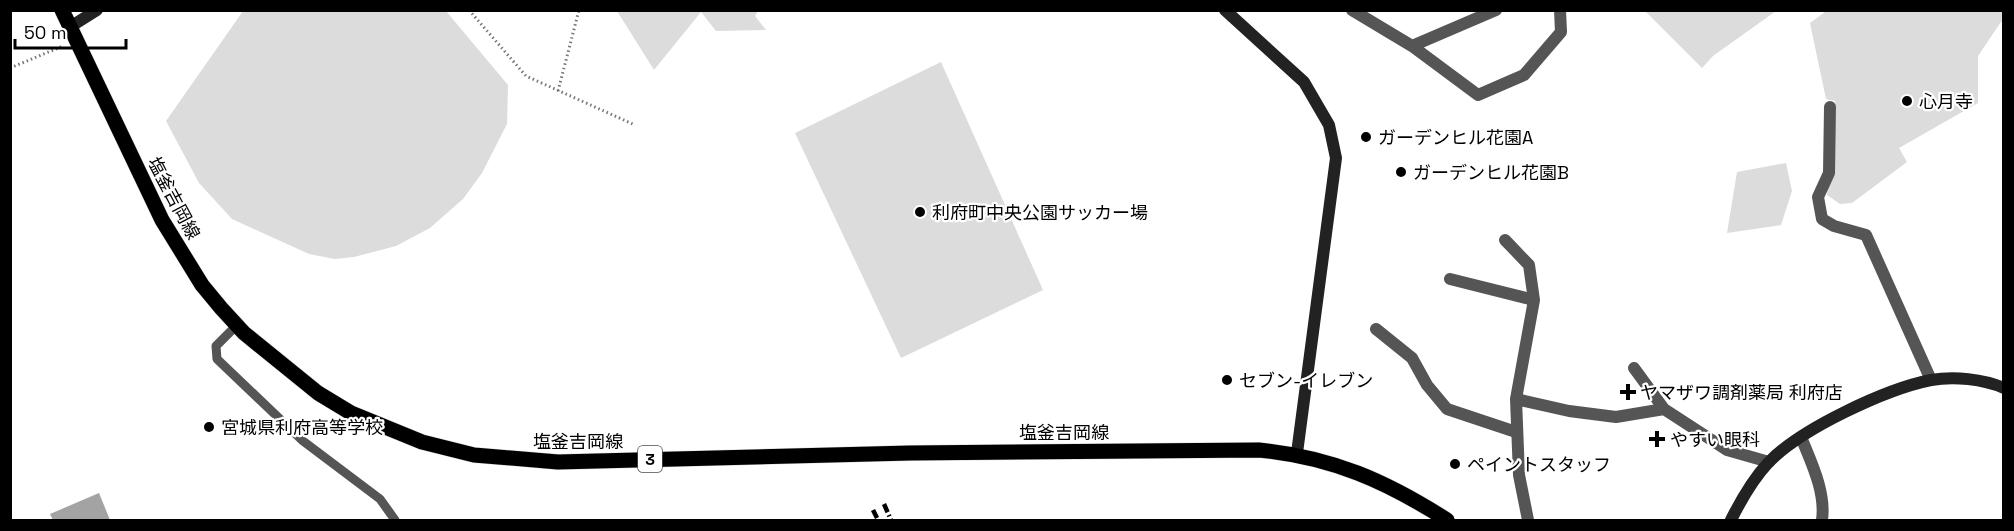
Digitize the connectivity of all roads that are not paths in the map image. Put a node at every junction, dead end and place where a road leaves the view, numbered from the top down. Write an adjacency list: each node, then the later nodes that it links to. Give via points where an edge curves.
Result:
1 (62, 10): 7 (main road, 塩釜吉岡線 / 3)
2 (97, 10): 7 (street)
3 (1225, 10): 22 (street, via 1304,82 1329,125 1336,158)
4 (1352, 10): 8 (street)
5 (1496, 10): 8 (street)
6 (1560, 10): 8 (street, via 1561,32 1524,75 1478,95)
7 (70, 27): 13 (main road, 塩釜吉岡線 / 3, via 162,220 202,285)
8 (1412, 45)
9 (1830, 107): 16 (street, via 1829,173 1818,197 1822,219 1866,235)
10 (1505, 240): 12 (street, via 1529,264)
11 (1450, 279): 12 (street)
12 (1534, 300): 18 (street)
13 (236, 326): 22 (main road, 塩釜吉岡線 / 3, via 299,379 351,413 422,442 494,457 558,462 910,453); 25 (lane, via 216,346 217,359 303,441 380,499)
14 (1376, 329): 20 (street, via 1412,358 1427,386 1447,409)
15 (1634, 368): 19 (street)
16 (1931, 380): 17 (street, via 1959,379); 21 (street, via 1865,403)
17 (2004, 388)
18 (1516, 399): 19 (street, via 1617,417); 20 (street)
19 (1664, 409): 23 (street, via 1727,450)
20 (1516, 432): 27 (street)
21 (1801, 437): 23 (street); 29 (street, via 1816,476)
22 (1297, 453): 24 (main road, 塩釜吉岡線 / 3, via 1353,469 1396,489)
23 (1769, 462): 28 (street)
24 (1428, 516): 26 (main road, 塩釜吉岡線 / 3)
25 (395, 520)
26 (1447, 520)
27 (1528, 520)
28 (1731, 520)
29 (1822, 520)

